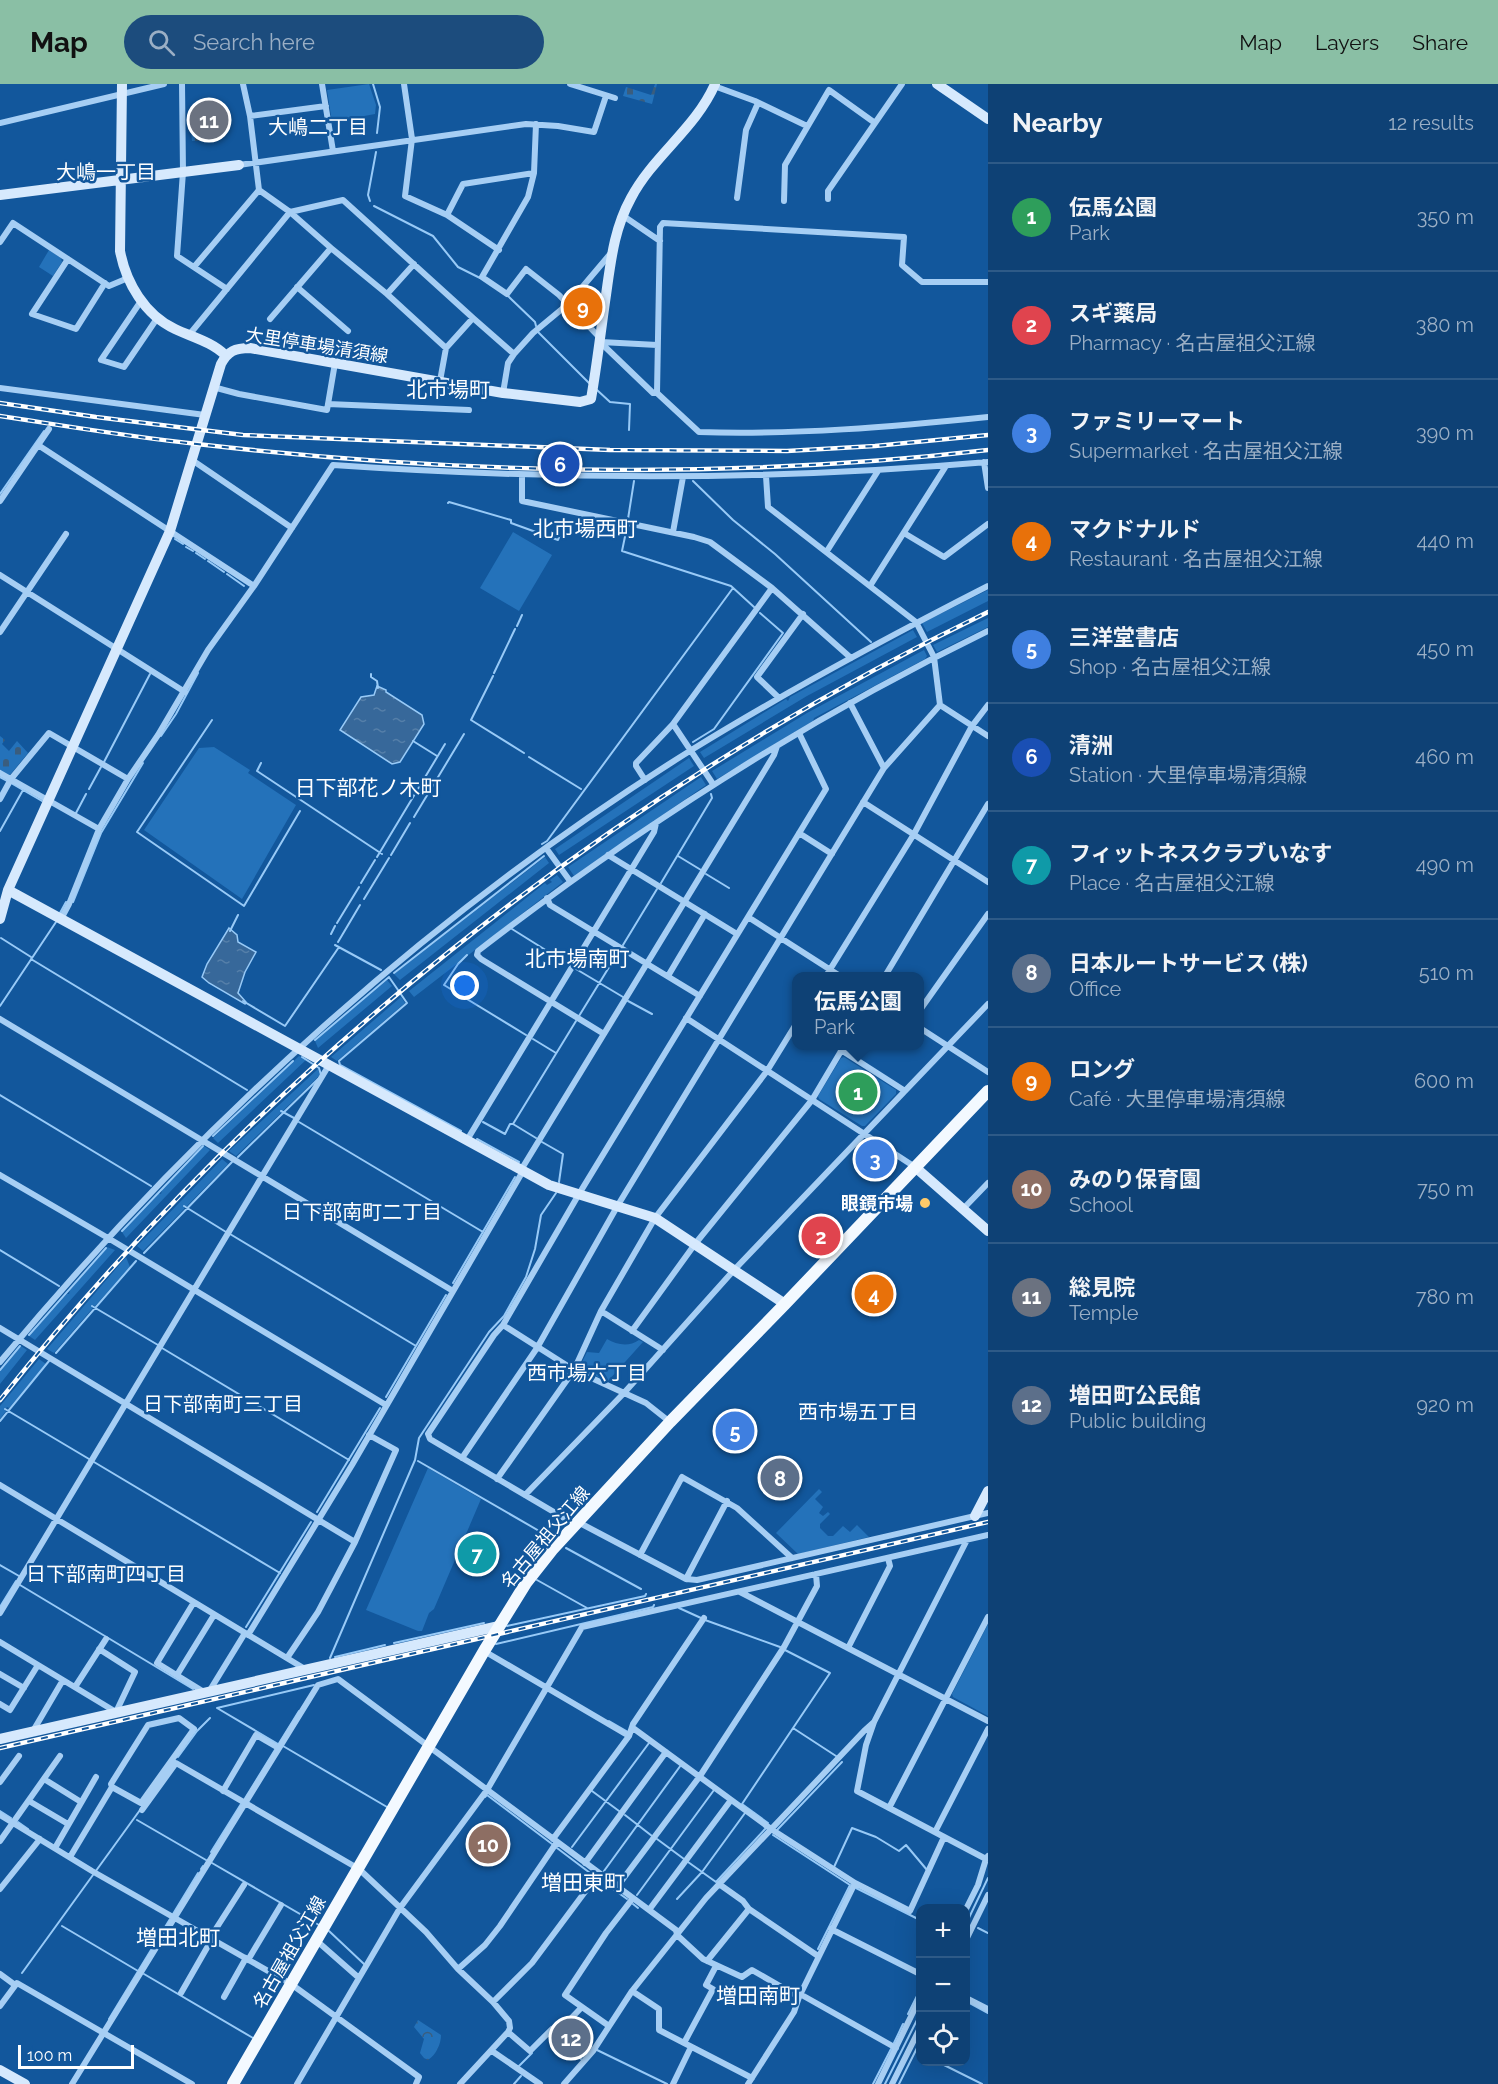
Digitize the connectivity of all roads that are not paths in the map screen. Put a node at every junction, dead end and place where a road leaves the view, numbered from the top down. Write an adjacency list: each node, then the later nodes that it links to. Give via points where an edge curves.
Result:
1 (164, 84): 10 (street)
2 (182, 84): 25 (street)
3 (243, 84): 15 (street)
4 (322, 84): 14 (street)
5 (404, 84): 21 (street)
6 (570, 84): 11 (street)
7 (902, 84): 18 (street)
8 (937, 84): 16 (street)
9 (714, 85): 13 (street); 34 (street, 大里停車場清須線, via 698,112 648,170)
10 (123, 89): 17 (street); 27 (street)
11 (606, 96): 12 (street); 19 (street, via 594,132)
12 (615, 98)
13 (758, 103): 20 (street); 30 (street, via 746,130)
14 (326, 106): 15 (street); 22 (street)
15 (250, 117): 23 (street)
16 (988, 119)
17 (0, 123)
18 (875, 123): 20 (street, via 829,90); 31 (street, via 828,191)
19 (536, 124): 21 (street); 26 (street)
20 (807, 126): 32 (street, via 785,165)
21 (412, 140): 22 (street); 35 (street, via 405,196)
22 (333, 151): 23 (street)
23 (256, 163): 24 (street); 28 (street)
24 (239, 165): 25 (street)
25 (183, 172): 27 (street); 43 (street, via 177,256)
26 (534, 173): 35 (street, via 463,184); 39 (street, via 528,197)
27 (123, 180): 29 (street); 44 (street, via 120,251)
28 (259, 190): 33 (street); 43 (street)
29 (0, 195)
30 (737, 198)
31 (828, 199)
32 (784, 201)
33 (290, 212): 38 (street); 42 (street, via 344,200); 48 (street)
34 (622, 214): 36 (street); 40 (street, 大里停車場清須線)
35 (447, 215): 39 (street)
36 (660, 241): 45 (street, via 663,224 904,237 902,265 922,282); 58 (street)
37 (0, 243): 41 (street, via 13,223)
38 (331, 248): 47 (street); 49 (street)
39 (499, 250): 51 (street, via 482,277 507,294 526,269)
40 (612, 252): 51 (street); 57 (street, 大里停車場清須線)
41 (68, 259): 46 (street); 46 (street, via 32,314 75,329)
42 (414, 264): 49 (street); 53 (street)
43 (194, 267): 48 (street)
44 (128, 278): 46 (street, via 109,286); 50 (street)
45 (988, 282)
46 (105, 283)
47 (297, 288): 54 (street); 55 (street)
48 (227, 289): 56 (street)
49 (387, 294): 59 (street)
50 (141, 301): 52 (street); 52 (street, via 101,360 124,366)
51 (568, 304): 57 (street); 60 (street)
52 (158, 317): 56 (street)
53 (473, 318): 59 (street); 60 (street)
54 (270, 319)
55 (348, 331)
56 (189, 335): 61 (street, via 217,347)
57 (600, 340): 58 (street); 66 (street, 大里停車場清須線, via 591,399 580,402); 67 (street)
58 (657, 345): 67 (street)
59 (446, 348): 63 (street)
60 (514, 354): 66 (street, via 508,363)
61 (225, 355): 62 (street, 大里停車場清須線, via 250,348); 64 (street, 大里停車場清須線)
62 (335, 363): 63 (street, 大里停車場清須線); 68 (street)
63 (440, 381): 66 (street, 大里停車場清須線)
64 (213, 387): 68 (street, via 327,410); 70 (street, 大里停車場清須線)
65 (0, 388): 70 (street)
66 (503, 393)
67 (657, 393): 71 (street, via 699,432 891,427)
68 (328, 404): 69 (street)
69 (469, 410)
70 (205, 415): 74 (street, 大里停車場清須線)
71 (988, 417)
72 (49, 429): 73 (street)
73 (38, 445): 82 (street); 85 (street)
74 (192, 460): 84 (street); 85 (street, 大里停車場清須線)
75 (986, 462): 76 (street); 81 (street)
76 (946, 466): 77 (street); 87 (street)
77 (878, 471): 79 (street); 89 (street)
78 (522, 476): 80 (street); 84 (street, via 333,465); 86 (street, via 522,501)
79 (766, 476): 80 (street); 89 (street, via 768,507)
80 (683, 477): 86 (street)
81 (988, 488)
82 (0, 501)
83 (988, 524): 87 (street, via 944,557)
84 (292, 528): 91 (street)
85 (170, 531): 91 (street); 100 (street, 大里停車場清須線)
86 (673, 532): 94 (street, via 710,542)
87 (904, 533): 92 (street)
88 (66, 534): 95 (street)
89 (827, 551): 92 (street)
90 (0, 575): 95 (street)
91 (254, 586): 103 (street, via 208,650)
92 (870, 586): 97 (street)
93 (988, 586): 97 (street)
94 (772, 588): 96 (street); 108 (street)
95 (27, 592): 99 (street); 100 (street)
96 (802, 615): 102 (street); 104 (street, via 757,677)
97 (916, 622): 101 (street); 102 (street)
98 (988, 631): 101 (street)
99 (0, 632)
100 (117, 649): 103 (street); 113 (street, 大里停車場清須線)
101 (934, 657): 105 (street); 106 (street)
102 (851, 658): 104 (street)
103 (184, 692): 118 (street)
104 (778, 697): 114 (street)
105 (850, 703): 110 (street); 115 (street)
106 (940, 705): 109 (street); 115 (street)
107 (988, 705): 109 (street)
108 (674, 724): 114 (street); 119 (street, via 636,763)
109 (972, 726): 111 (street); 128 (street)
110 (799, 733): 112 (street); 127 (street, via 826,789)
111 (988, 736)
112 (777, 745): 120 (street); 138 (street)
113 (72, 748): 117 (street, via 49,733); 118 (street); 122 (street, 大里停車場清須線)
114 (690, 750): 119 (street); 120 (street)
115 (884, 768): 123 (street)
116 (0, 773): 117 (street)
117 (11, 779): 121 (street); 122 (street)
118 (128, 779): 126 (street)
119 (645, 780): 129 (street)
120 (713, 784): 125 (street)
121 (0, 799)
122 (48, 800): 126 (street); 136 (street, 大里停車場清須線)
123 (863, 802): 128 (street); 130 (street)
124 (988, 804): 132 (street)
125 (656, 823): 131 (street); 133 (street)
126 (99, 829): 143 (street)
127 (799, 833): 130 (street); 141 (street)
128 (914, 834): 132 (street); 148 (street)
129 (546, 849): 134 (street); 163 (street, via 406,957)
130 (831, 854): 146 (street)
131 (608, 855): 133 (street); 134 (street)
132 (954, 861): 135 (street); 150 (street)
133 (631, 869): 138 (street); 144 (street)
134 (570, 881): 137 (street)
135 (988, 882)
136 (4, 888): 142 (street, 大里停車場清須線); 143 (street)
137 (547, 898): 144 (street, via 550,905); 153 (street, via 477,955)
138 (685, 902): 139 (street); 147 (street)
139 (705, 914): 145 (street); 151 (street)
140 (988, 914): 154 (street)
141 (748, 917): 145 (street); 146 (street)
142 (0, 919)
143 (62, 919): 163 (street)
144 (593, 932): 147 (street); 153 (street)
145 (737, 934): 152 (street)
146 (780, 938): 148 (street); 161 (street)
147 (647, 964): 151 (street); 160 (street)
148 (830, 970): 149 (street)
149 (833, 972)
150 (887, 972)
151 (668, 976): 152 (street)
152 (700, 996): 156 (street)
153 (551, 1002): 160 (street); 174 (street)
154 (924, 1004)
155 (988, 1004): 162 (street)
156 (686, 1018): 161 (street); 180 (street)
157 (0, 1019): 173 (street)
158 (792, 1030): 167 (street)
159 (924, 1031): 162 (street)
160 (604, 1034): 176 (street)
161 (719, 1040): 167 (street); 181 (street)
162 (948, 1046): 168 (street); 169 (street)
163 (298, 1049): 166 (street); 173 (street)
164 (841, 1050): 171 (street)
165 (845, 1050): 169 (street)
166 (329, 1065): 174 (street); 178 (street)
167 (767, 1071): 171 (street); 183 (street)
168 (988, 1072)
169 (905, 1091): 172 (street)
170 (988, 1091): 175 (main road, 名古屋祖父江線)
171 (812, 1100): 172 (street); 186 (street)
172 (864, 1134): 175 (street); 187 (street)
173 (202, 1140): 178 (street); 185 (street)
174 (467, 1140): 176 (street)
175 (915, 1167): 182 (street); 190 (main road, 名古屋祖父江線)
176 (522, 1170): 180 (street, via 549,1185); 189 (street)
177 (0, 1175): 185 (street)
178 (262, 1176): 188 (street); 189 (street)
179 (988, 1183): 182 (street)
180 (579, 1194): 181 (street); 192 (street)
181 (618, 1205): 183 (street); 196 (street)
182 (963, 1209): 184 (street)
183 (655, 1218): 186 (street); 191 (street)
184 (988, 1231)
185 (108, 1238): 188 (street); 195 (street)
186 (695, 1244): 187 (street); 194 (street)
187 (734, 1270): 190 (street); 197 (street)
188 (194, 1290): 201 (street); 202 (street)
189 (453, 1291): 202 (street)
190 (785, 1304): 203 (main road, 名古屋祖父江線)
191 (601, 1311): 194 (street); 199 (street)
192 (503, 1325): 196 (street); 205 (street, via 428,1434)
193 (0, 1328): 195 (street)
194 (632, 1331): 197 (street)
195 (19, 1339): 198 (street); 201 (street)
196 (537, 1348): 199 (street); 205 (street)
197 (663, 1350): 200 (street)
198 (0, 1362)
199 (573, 1370): 200 (street); 206 (street)
200 (624, 1393): 203 (street, via 646,1403); 209 (street)
201 (126, 1403): 213 (street); 214 (street)
202 (386, 1405): 204 (street)
203 (670, 1422): 215 (main road, 名古屋祖父江線)
204 (369, 1435): 214 (street); 218 (street, via 396,1450)
205 (462, 1458): 206 (street)
206 (497, 1479): 209 (street)
207 (0, 1485): 213 (street)
208 (988, 1491): 212 (street)
209 (525, 1495): 215 (street)
210 (727, 1502): 219 (street, via 682,1477); 220 (street); 223 (street)
211 (988, 1513): 212 (street)
212 (975, 1516): 220 (street)
213 (57, 1520): 225 (street); 226 (street)
214 (318, 1520): 218 (street); 232 (street)
215 (577, 1523): 219 (street); 231 (main road, 名古屋祖父江線, via 526,1583)
216 (988, 1535): 217 (street)
217 (967, 1540): 221 (street); 242 (street)
218 (355, 1542): 238 (street, via 318,1612)
219 (640, 1555): 223 (street)
220 (792, 1558): 223 (street, via 697,1580)
221 (888, 1558): 222 (street); 235 (street, via 890,1566)
222 (816, 1575): 224 (street); 230 (street, via 817,1586)
223 (686, 1579)
224 (740, 1592): 230 (street); 246 (street, via 582,1627)
225 (194, 1602): 227 (street); 243 (street, via 158,1663)
226 (0, 1613)
227 (214, 1615): 232 (street); 243 (street)
228 (988, 1617): 249 (street)
229 (704, 1618): 254 (street)
230 (797, 1622): 235 (street); 264 (street)
231 (499, 1626): 237 (main road, 名古屋祖父江線); 240 (street)
232 (247, 1634): 238 (street); 248 (street)
233 (106, 1639): 236 (street)
234 (0, 1642): 239 (street)
235 (848, 1648): 242 (street)
236 (99, 1649): 245 (street); 251 (street, via 135,1672)
237 (484, 1651): 246 (street); 260 (main road, 名古屋祖父江線)
238 (287, 1658): 240 (street)
239 (38, 1665): 244 (street); 247 (street)
240 (306, 1670): 248 (street)
241 (0, 1674): 247 (street)
242 (898, 1674): 249 (street); 253 (street)
243 (177, 1675): 248 (street)
244 (63, 1680): 245 (street); 256 (street)
245 (75, 1687): 251 (street)
246 (546, 1687): 257 (street); 269 (street)
247 (24, 1688): 250 (street, via 10,1710)
248 (207, 1691): 251 (street)
249 (945, 1699): 252 (street); 275 (street)
250 (0, 1704)
251 (116, 1712): 256 (street)
252 (988, 1721)
253 (874, 1722): 275 (street, via 857,1791); 280 (street)
254 (633, 1728): 257 (street); 261 (street)
255 (988, 1729): 281 (street)
256 (32, 1732): 258 (street)
257 (629, 1736): 284 (street)
258 (0, 1739)
259 (274, 1746): 270 (street, via 256,1735)
260 (429, 1747): 269 (street); 274 (street, via 338,1679 318,1685); 290 (main road, 名古屋祖父江線)
261 (666, 1752): 264 (street); 289 (street)
262 (19, 1756): 267 (street)
263 (60, 1756): 266 (street)
264 (700, 1776): 271 (street); 295 (street)
265 (96, 1777): 273 (street)
266 (44, 1779): 272 (street); 273 (street)
267 (0, 1782)
268 (112, 1787): 268 (street, via 141,1803 194,1729 179,1718 148,1725); 287 (street)
269 (487, 1790): 284 (street); 301 (street)
270 (223, 1791): 274 (street); 276 (street, via 176,1763)
271 (731, 1800): 280 (street); 303 (street)
272 (28, 1801): 278 (street); 279 (street)
273 (81, 1802): 279 (street)
274 (245, 1804): 290 (street); 304 (street)
275 (889, 1808): 281 (street)
276 (142, 1810)
277 (0, 1815): 278 (street)
278 (13, 1823): 283 (street); 285 (street)
279 (68, 1824): 286 (street)
280 (771, 1829): 292 (street); 293 (street)
281 (935, 1832): 282 (street)
282 (944, 1837): 288 (street); 292 (street, via 910,1911)
283 (40, 1839): 286 (street); 296 (street)
284 (555, 1840): 289 (street); 314 (street, via 500,1926)
285 (0, 1841)
286 (55, 1848): 287 (street)
287 (70, 1857): 304 (street)
288 (987, 1857): 299 (street)
289 (585, 1863): 291 (street)
290 (358, 1869): 301 (street); 309 (main road, 名古屋祖父江線)
291 (599, 1873): 295 (street); 325 (street, via 532,1963)
292 (855, 1883): 305 (street)
293 (720, 1884): 302 (street); 307 (street)
294 (244, 1885): 308 (street)
295 (617, 1887): 298 (street)
296 (0, 1889)
297 (988, 1895): 306 (street)
298 (633, 1898): 303 (street); 327 (street, via 565,1995)
299 (968, 1904)
300 (281, 1905): 311 (street)
301 (400, 1908): 314 (street); 317 (street)
302 (749, 1909): 310 (street); 312 (street)
303 (649, 1910): 307 (street, via 676,1930)
304 (174, 1918): 308 (street); 333 (street)
305 (831, 1929): 310 (street); 315 (street)
306 (970, 1932)
307 (677, 1935): 312 (street); 320 (street)
308 (211, 1939): 311 (street); 321 (street)
309 (316, 1940): 317 (street); 318 (main road, 名古屋祖父江線)
310 (818, 1956): 322 (street)
311 (247, 1959): 318 (street); 323 (street)
312 (707, 1961): 313 (street)
313 (716, 1966): 322 (street, via 742,1977 752,1970); 335 (street, via 706,1985 713,1989)
314 (458, 1969): 325 (street)
315 (916, 1972)
316 (0, 1974): 319 (street)
317 (359, 1978): 330 (street)
318 (291, 1984): 330 (street); 345 (main road, 名古屋祖父江線)
319 (15, 1985): 326 (street); 333 (street)
320 (632, 1991): 331 (street); 335 (street, via 659,2009 659,2030)
321 (181, 1993)
322 (799, 1996): 337 (street); 340 (street, via 785,2028)
323 (224, 1997)
324 (970, 2000): 329 (street)
325 (493, 2002): 332 (street, via 508,2021)
326 (0, 2006)
327 (581, 2008): 331 (street); 332 (street, via 557,2033 552,2029 530,2050)
328 (916, 2008): 337 (street)
329 (988, 2009)
330 (337, 2016): 346 (street); 347 (street, via 419,2077)
331 (609, 2026): 341 (street)
332 (508, 2032): 338 (street)
333 (104, 2033): 343 (street); 344 (street)
334 (916, 2038): 352 (street)
335 (684, 2043): 336 (street)
336 (691, 2047): 340 (street); 350 (street)
337 (896, 2048): 351 (street)
338 (492, 2051): 348 (street); 349 (street)
339 (0, 2070): 342 (street)
340 (750, 2081)
341 (568, 2083)
342 (26, 2084)
343 (72, 2084)
344 (192, 2084)
345 (233, 2084)
346 (297, 2084)
347 (416, 2084)
348 (460, 2084)
349 (540, 2084)
350 (673, 2084)
351 (878, 2084)
352 (892, 2084)

